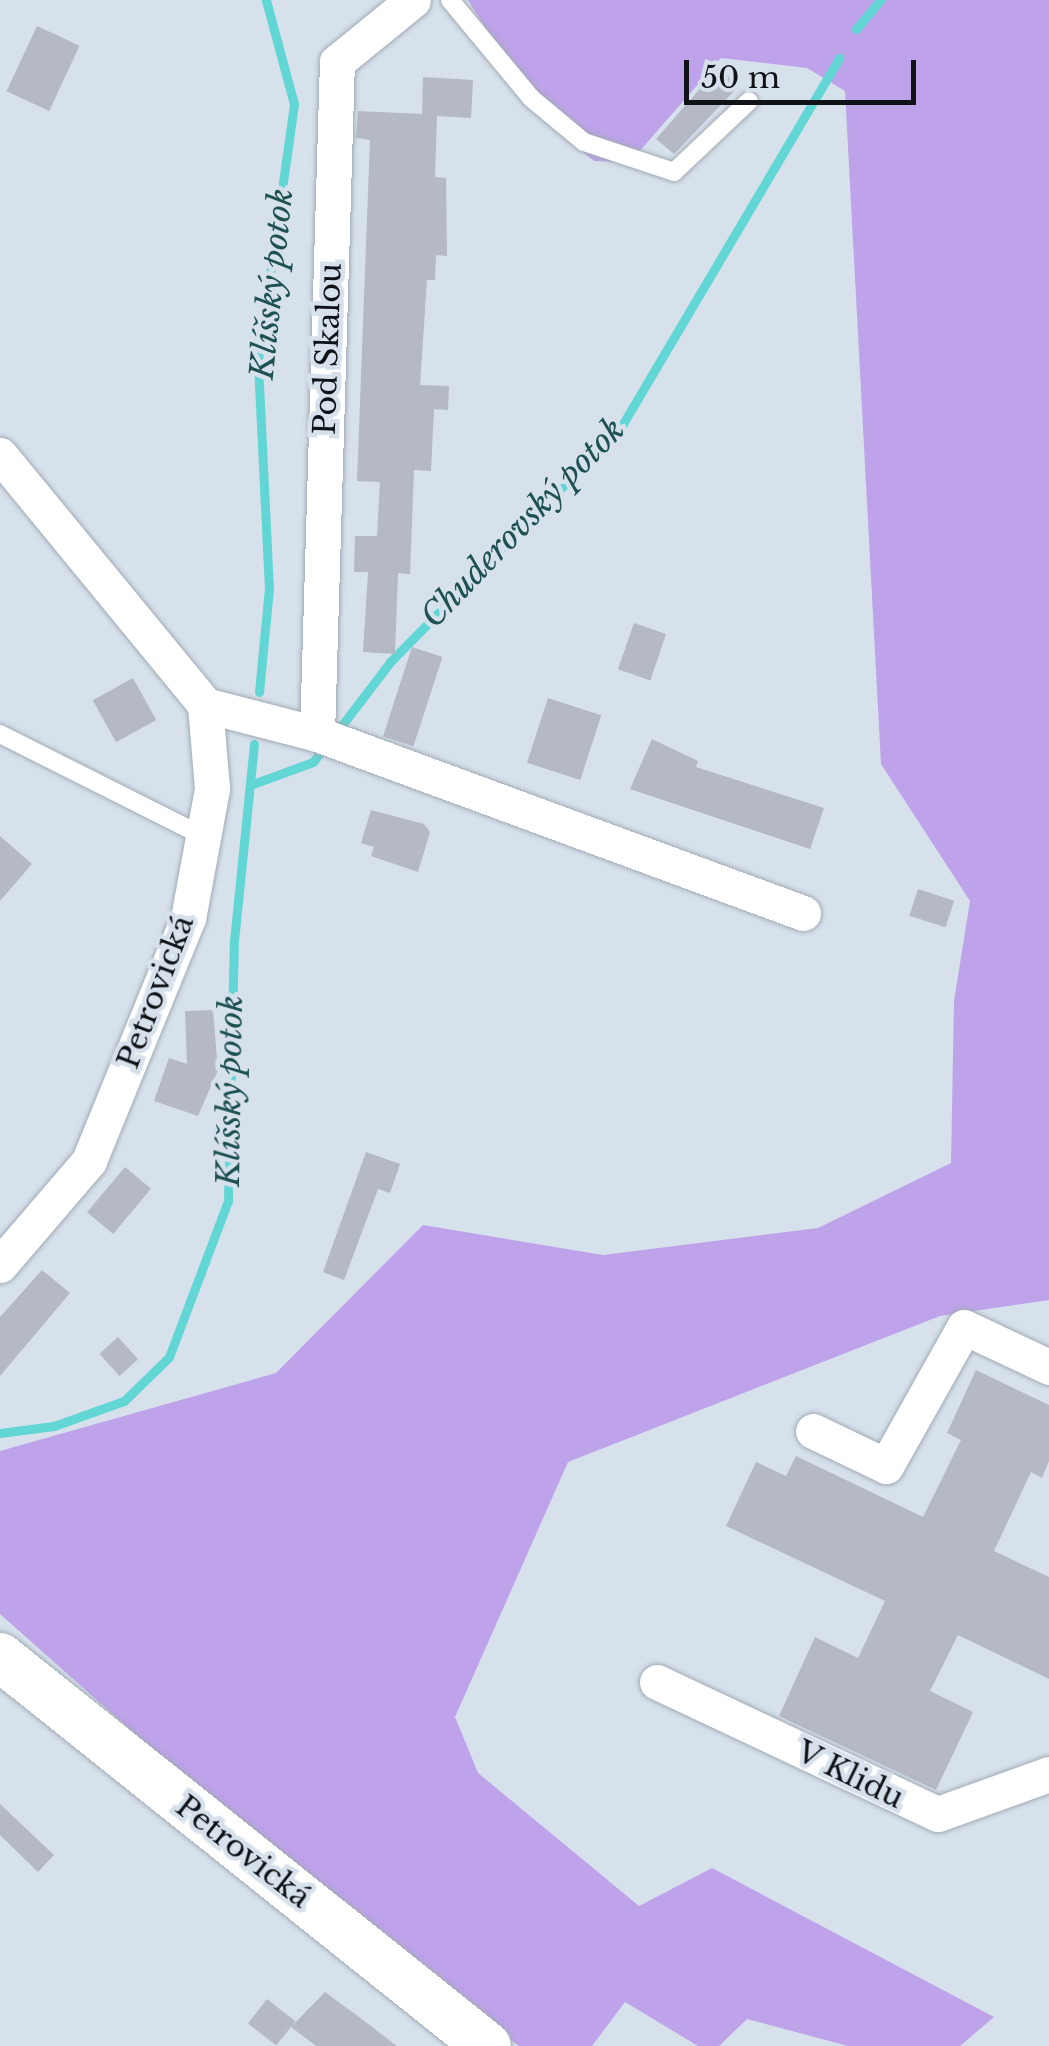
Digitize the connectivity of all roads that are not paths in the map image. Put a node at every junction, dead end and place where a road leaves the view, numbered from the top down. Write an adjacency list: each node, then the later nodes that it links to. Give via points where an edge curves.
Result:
1 (413, 0): 7 (street, Pod Skalou, via 337,62)
2 (450, 0): 3 (lane, via 531,98 584,142 674,172)
3 (748, 101)
4 (0, 455): 5 (street)
5 (205, 705): 7 (street); 8 (street, Petrovická, via 212,789)
6 (0, 734): 8 (lane)
7 (329, 739): 9 (street)
8 (203, 836): 10 (street, Petrovická, via 188,918 90,1161)
9 (803, 913)
10 (0, 1266)
11 (1049, 1367): 12 (street, via 964,1328 886,1466)
12 (813, 1431)
13 (0, 1657): 16 (main road, Petrovická)
14 (657, 1682): 15 (street, V Klidu, via 938,1814)
15 (1049, 1774)
16 (486, 2046)

